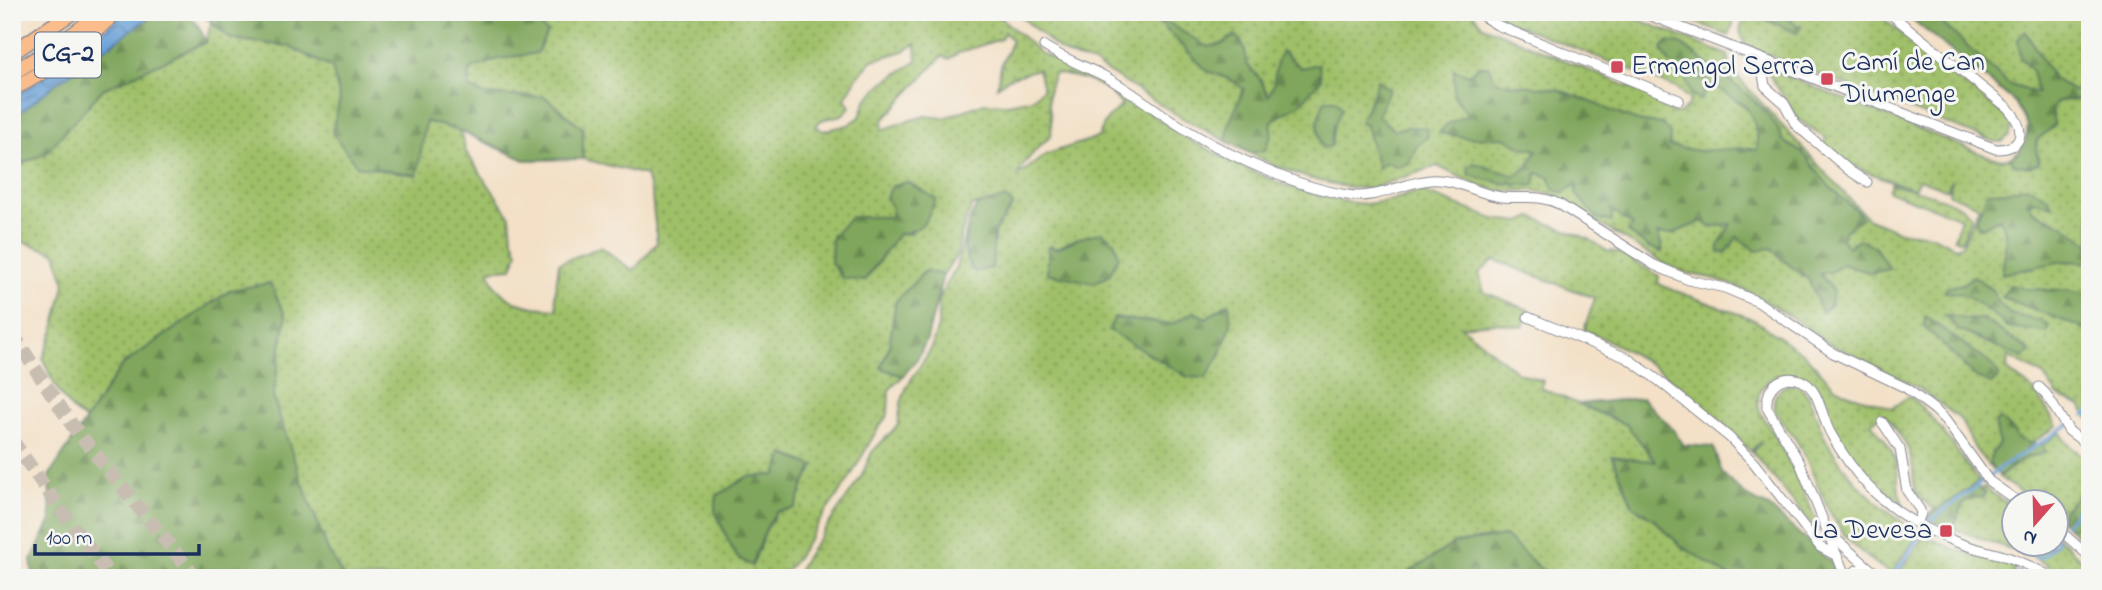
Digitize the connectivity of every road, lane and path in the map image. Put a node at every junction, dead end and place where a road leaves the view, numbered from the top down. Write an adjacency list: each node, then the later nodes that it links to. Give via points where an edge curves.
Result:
1 (73, 12): 10 (highway, CG-2)
2 (96, 12): 8 (highway)
3 (103, 12): 8 (highway)
4 (116, 12): 13 (highway, CG-2, via 59,62)
5 (1481, 12): 14 (street, via 1490,21)
6 (1641, 12): 11 (street)
7 (1888, 12): 11 (street, via 2008,108 2019,123 2017,144 1996,149)
8 (83, 27): 12 (highway)
9 (1044, 46): 20 (street, via 1105,76 1202,139 1309,186 1364,196 1437,180 1499,197 1547,198 1654,265 1758,302 1833,353 1906,388 1946,421 1987,479)
10 (12, 53)
11 (1764, 60): 15 (street, via 1765,86 1784,103 1796,125)
12 (12, 73)
13 (12, 89)
14 (1679, 100)
15 (1867, 182)
16 (1528, 317): 24 (street, via 1627,358 1658,380 1728,437 1820,547)
17 (2039, 387): 19 (street, via 2067,428)
18 (1882, 422): 21 (street, via 1900,449 1907,491 1920,510)
19 (2090, 447)
20 (2002, 489)
21 (1923, 526): 22 (street, via 1868,486 1829,431 1809,385 1791,377 1782,379 1773,385 1767,408 1796,455); 29 (street)
22 (1828, 532): 24 (street); 26 (street)
23 (2070, 539): 25 (street)
24 (1837, 556): 27 (street)
25 (2090, 557)
26 (1869, 568): 27 (street, via 1857,569); 28 (street)
27 (1846, 578)
28 (1883, 578)
29 (2053, 578)

